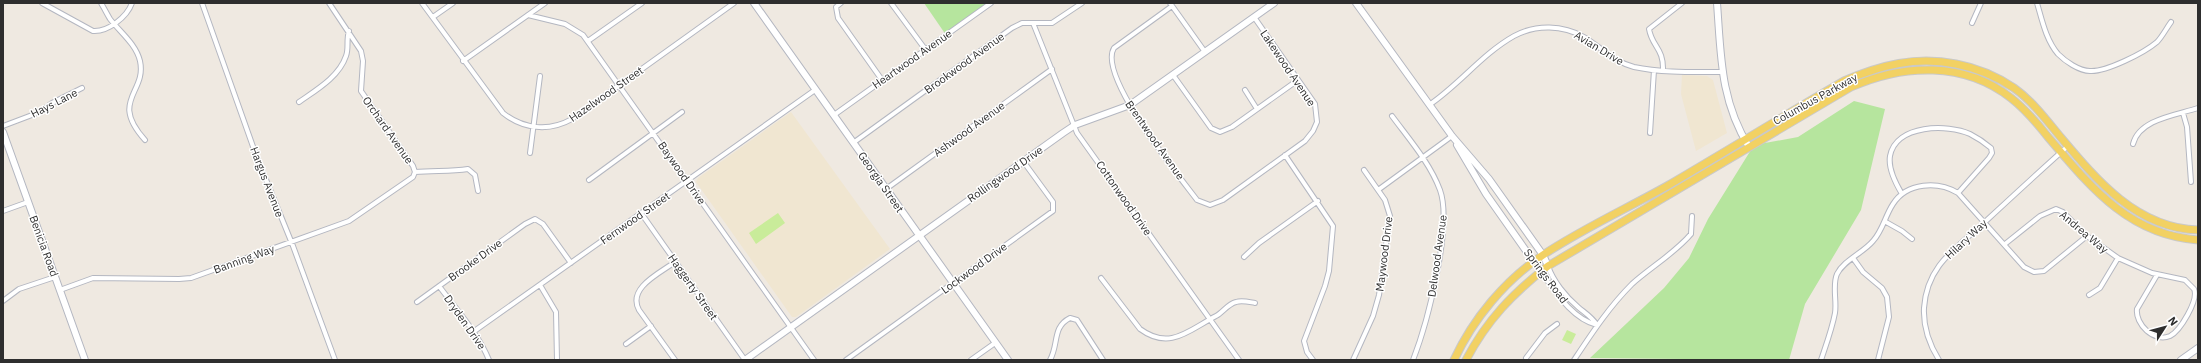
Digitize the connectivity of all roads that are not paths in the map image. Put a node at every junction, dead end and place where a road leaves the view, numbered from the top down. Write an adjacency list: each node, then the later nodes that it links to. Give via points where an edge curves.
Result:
1 (42, 3): 28 (street, via 93,30 99,31)
2 (101, 3): 28 (street)
3 (132, 3): 28 (street, via 125,15)
4 (202, 3): 97 (street, Hargus Avenue)
5 (329, 3): 30 (street, Orchard Avenue)
6 (422, 3): 24 (street, Hazelwood Street)
7 (453, 3): 24 (street)
8 (545, 3): 23 (street)
9 (642, 3): 31 (street)
10 (734, 3): 43 (street, Hazelwood Street)
11 (754, 3): 45 (main road, Georgia Street)
12 (841, 3): 41 (street, via 836,7 838,18)
13 (891, 3): 32 (street)
14 (991, 3): 32 (street, Heartwood Avenue)
15 (1082, 3): 27 (street, Brookwood Avenue, via 1052,23)
16 (1274, 3): 25 (main road, Rollingwood Drive)
17 (1356, 3): 49 (main road, Springs Road)
18 (1682, 3): 37 (street, via 1649,29 1650,37 1664,59)
19 (1717, 3): 38 (main road)
20 (1981, 3): 29 (street)
21 (2037, 3): 26 (street, via 2049,41 2058,53 2075,66 2089,71 2103,69 2145,50 2157,42)
22 (1171, 4): 33 (street); 48 (street, Brentwood Avenue, via 1112,52 1111,64)
23 (528, 15): 31 (street, Baywood Drive, via 566,24); 34 (street)
24 (432, 17): 34 (street, Hazelwood Street)
25 (1254, 17): 33 (main road, Rollingwood Drive); 42 (street, Lakewood Avenue)
26 (2171, 22)
27 (1033, 23): 35 (street, Cottonwood Drive); 65 (street, Brookwood Avenue, via 1022,23 1012,28)
28 (114, 24): 64 (street, via 134,49 140,62 141,74 129,99 129,106 134,126)
29 (1972, 24)
30 (349, 31): 47 (street, via 346,55 338,69 326,83); 75 (street, Orchard Avenue, via 363,61 361,91)
31 (588, 41): 43 (street, Baywood Drive)
32 (925, 50): 41 (street, Heartwood Avenue)
33 (1205, 52): 39 (main road, Rollingwood Drive)
34 (463, 61): 58 (street, Hazelwood Street, via 503,113 519,124)
35 (1052, 69): 56 (street, Cottonwood Drive); 80 (street, Ashwood Avenue)
36 (1654, 70): 37 (street, Avian Drive); 49 (street, Avian Drive, via 1633,67 1622,62 1570,31 1534,28 1504,43); 61 (street)
37 (1663, 71): 38 (street, Avian Drive)
38 (1722, 72): 63 (main road, via 1729,104)
39 (1173, 75): 48 (main road, Rollingwood Drive); 51 (street, via 1215,131 1225,131)
40 (540, 76): 58 (street)
41 (882, 80): 54 (street, Heartwood Avenue)
42 (1298, 80): 51 (street); 71 (street, Lakewood Avenue, via 1315,104 1317,122 1305,141)
43 (619, 85): 58 (street, Hazelwood Street, via 562,124); 60 (street, Baywood Drive)
44 (82, 88): 57 (street, Hays Lane, via 40,112)
45 (816, 90): 54 (main road, Georgia Street); 78 (street, Fernwood Street)
46 (1244, 90): 51 (street)
47 (299, 102)
48 (1130, 105): 56 (main road, Rollingwood Drive); 71 (street, Brentwood Avenue, via 1197,200 1210,205 1223,200)
49 (1429, 105): 62 (main road, Springs Road)
50 (2198, 108): 53 (street)
51 (1257, 109)
52 (682, 112): 60 (street)
53 (2183, 113): 66 (street, via 2145,126 2135,135); 79 (street)
54 (834, 115): 65 (main road, Georgia Street)
55 (1392, 116): 72 (street, Delwood Avenue)
56 (1075, 125): 73 (main road, Rollingwood Drive); 119 (street, Cottonwood Drive, via 1077,133)
57 (3, 126)
58 (534, 127): 70 (street)
59 (3, 132): 86 (main road, Benicia Road)
60 (654, 133): 77 (street); 78 (street, Baywood Drive)
61 (1650, 133)
62 (1452, 136): 72 (street); 99 (main road, Springs Road, via 1489,179); 104 (main road, Springs Road, via 1486,194)
63 (1744, 139): 67 (main road, Columbus Parkway, via 1844,81 1871,69 1912,61 1943,62 1989,73 2015,89 2044,117); 68 (main road); 99 (main road, Columbus Parkway)
64 (145, 140)
65 (854, 143): 80 (main road, Georgia Street)
66 (2133, 144)
67 (2068, 146): 69 (street, Hilary Way); 92 (main road, Columbus Parkway, via 2108,190 2130,207 2152,219)
68 (1749, 147): 69 (main road, Columbus Parkway, via 1851,87 1874,77 1931,69 1978,78 2000,90 2027,113); 106 (main road, Columbus Parkway)
69 (2061, 152): 91 (street, Hilary Way); 96 (main road, Columbus Parkway, via 2100,195 2130,219 2175,235)
70 (530, 153)
71 (1285, 155): 85 (street)
72 (1422, 158): 81 (street); 144 (street, Delwood Avenue, via 1441,192 1444,216 1431,299 1421,338)
73 (1023, 161): 93 (main road, Rollingwood Drive); 111 (street, Lockwood Drive, via 1053,202 1053,211)
74 (1364, 170): 81 (street, Maywood Drive)
75 (415, 172): 76 (street, Orchard Avenue); 82 (street, Orchard Avenue, via 428,169 458,172 468,169 475,175)
76 (413, 177): 97 (street, Banning Way, via 349,221)
77 (589, 180)
78 (688, 180): 88 (street, Fernwood Street); 123 (street, Baywood Drive)
79 (2191, 182)
80 (886, 188): 93 (main road, Georgia Street)
81 (1378, 190): 143 (street, Maywood Drive, via 1385,200 1390,216 1382,280 1373,316)
82 (478, 191)
83 (1958, 193): 84 (street, via 1944,186 1929,184); 84 (street, via 1989,158 1991,148 1971,134 1938,128 1908,134 1892,149 1891,168); 91 (street)
84 (1902, 194): 90 (street, via 1892,205)
85 (1318, 201): 100 (street, via 1259,243); 142 (street, via 1331,222 1334,235 1326,286 1304,341)
86 (28, 202): 87 (street); 109 (main road, Benicia Road)
87 (3, 211)
88 (641, 213): 103 (street, Haggerty Street); 105 (street, Fernwood Street)
89 (1692, 216): 121 (street, via 1691,234 1632,284)
90 (1886, 222): 95 (street); 101 (street, via 1872,243)
91 (1984, 222): 98 (street); 150 (street, Hilary Way, via 1941,262 1927,287 1925,326 1930,345)
92 (2198, 230)
93 (919, 236): 111 (main road, Georgia Street); 123 (main road, Rollingwood Drive)
94 (2087, 236): 98 (street, Andrea Way, via 2063,212 2056,209 2040,216); 98 (street, via 2050,267 2040,272 2032,272 2024,267); 102 (street, Andrea Way)
95 (1912, 239)
96 (2198, 240)
97 (290, 242): 114 (street, Banning Way, via 191,278 93,278); 130 (street, Hargus Avenue)
98 (2005, 244)
99 (1543, 255): 104 (main road, Columbus Parkway); 106 (main road, Springs Road)
100 (1244, 257)
101 (1853, 258): 148 (street, via 1836,275 1835,313); 149 (street, via 1863,272 1882,288 1887,297 1889,317)
102 (2118, 258): 108 (street, Andrea Way); 115 (street, via 2100,288)
103 (675, 262): 122 (street, via 641,287 636,296 637,306); 134 (street, Haggerty Street)
104 (1534, 262): 107 (main road, Springs Road); 145 (main road, Columbus Parkway, via 1480,315)
105 (571, 263): 112 (street, Fernwood Street); 113 (street, Brooke Drive, via 543,224 535,219)
106 (1548, 266): 107 (main road, Columbus Parkway); 121 (street, Springs Road, via 1551,276 1567,296)
107 (1541, 272): 121 (street, Springs Road, via 1566,304 1590,323); 146 (main road, Columbus Parkway, via 1512,296 1491,319)
108 (2158, 275): 108 (street, Andrea Way, via 2137,309 2136,315 2142,327 2158,336 2170,336 2194,302 2196,292 2185,280)
109 (55, 277): 114 (main road, Benicia Road); 116 (street, via 19,289)
110 (1101, 278): 119 (street, via 1140,329 1154,337 1171,339 1188,332)
111 (954, 283): 125 (main road, Georgia Street); 136 (street, Lockwood Drive)
112 (540, 285): 124 (street, Fernwood Street); 132 (street, via 556,312)
113 (439, 286): 117 (street, Brooke Drive); 124 (street, Dryden Drive)
114 (60, 290): 129 (main road, Benicia Road)
115 (2088, 295)
116 (3, 301)
117 (417, 302)
118 (1255, 303): 119 (street, via 1236,302)
119 (1209, 318): 141 (street, Cottonwood Drive)
120 (1557, 324): 128 (street, via 1544,333)
121 (1597, 325): 147 (street)
122 (651, 326): 126 (street); 133 (street)
123 (791, 327): 134 (main road, Rollingwood Drive); 135 (street, Baywood Drive)
124 (473, 332): 131 (street, Dryden Drive)
125 (996, 343): 137 (street); 138 (main road, Georgia Street)
126 (626, 344)
127 (2198, 348): 151 (main road)
128 (1527, 359)
129 (85, 360)
130 (335, 360)
131 (489, 360)
132 (557, 360)
133 (675, 360)
134 (745, 360)
135 (814, 360)
136 (846, 360)
137 (971, 360)
138 (1008, 360)
139 (1050, 360): 140 (street, via 1056,331 1070,318 1077,320)
140 (1103, 360)
141 (1240, 360)
142 (1313, 360)
143 (1353, 360)
144 (1412, 360)
145 (1454, 360)
146 (1466, 360)
147 (1574, 360)
148 (1821, 360)
149 (1878, 360)
150 (1939, 360)
151 (2181, 360)

